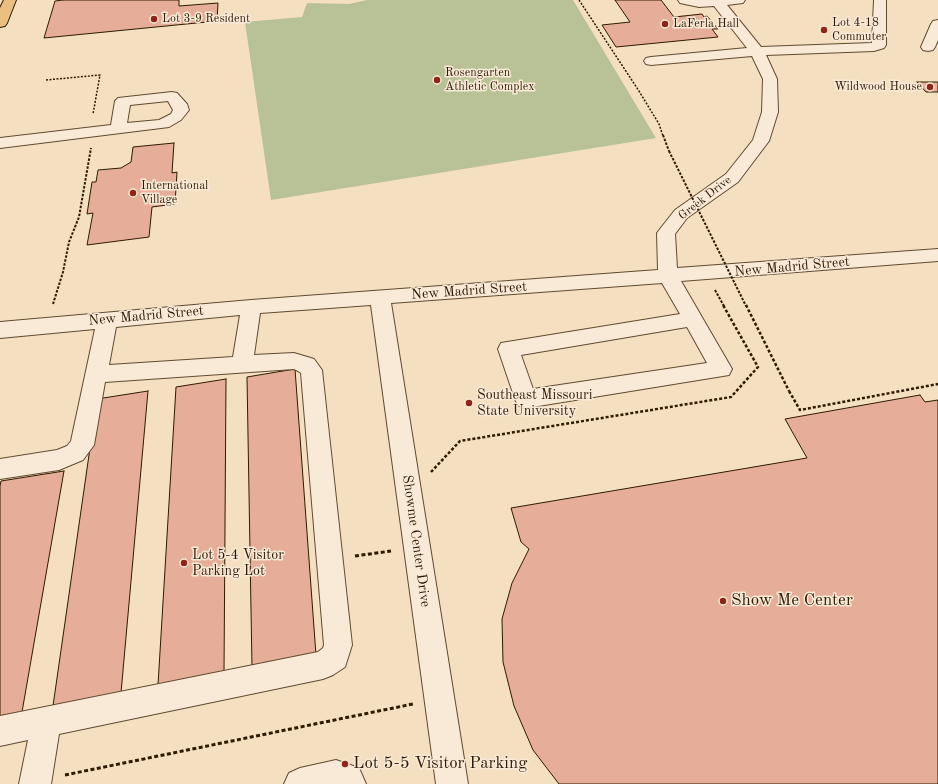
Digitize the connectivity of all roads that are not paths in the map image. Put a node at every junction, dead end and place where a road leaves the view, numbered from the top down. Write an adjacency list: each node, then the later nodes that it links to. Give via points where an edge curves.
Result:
1 (10, 0): 6 (main road)
2 (684, 0): 5 (street, via 698,3)
3 (738, 0): 5 (street)
4 (880, 0): 9 (street, via 879,45)
5 (717, 1): 9 (street, Greek Drive)
6 (0, 23)
7 (938, 24): 8 (street)
8 (928, 47)
9 (757, 51): 10 (street); 14 (street, Greek Drive, via 770,78 770,112 761,141 732,178 681,214 666,233)
10 (651, 61)
11 (118, 129): 12 (street)
12 (0, 143)
13 (938, 255): 14 (street, New Madrid Street)
14 (668, 276): 15 (street, New Madrid Street); 17 (street)
15 (380, 297): 16 (street, New Madrid Street); 28 (street, Showme Center Drive)
16 (251, 307): 18 (street, New Madrid Street); 20 (street)
17 (693, 319): 17 (street, via 721,369 526,399 508,349)
18 (107, 320): 19 (street, New Madrid Street); 21 (street)
19 (0, 330)
20 (242, 365): 21 (street); 23 (street, via 294,361 306,365 311,370 338,645 335,657 323,665)
21 (96, 374): 22 (street, via 82,445 75,453 59,460)
22 (0, 469)
23 (46, 722): 24 (street); 25 (street)
24 (0, 731)
25 (35, 783)
26 (300, 784): 27 (street, via 336,776 348,779)
27 (350, 784)
28 (452, 784)

